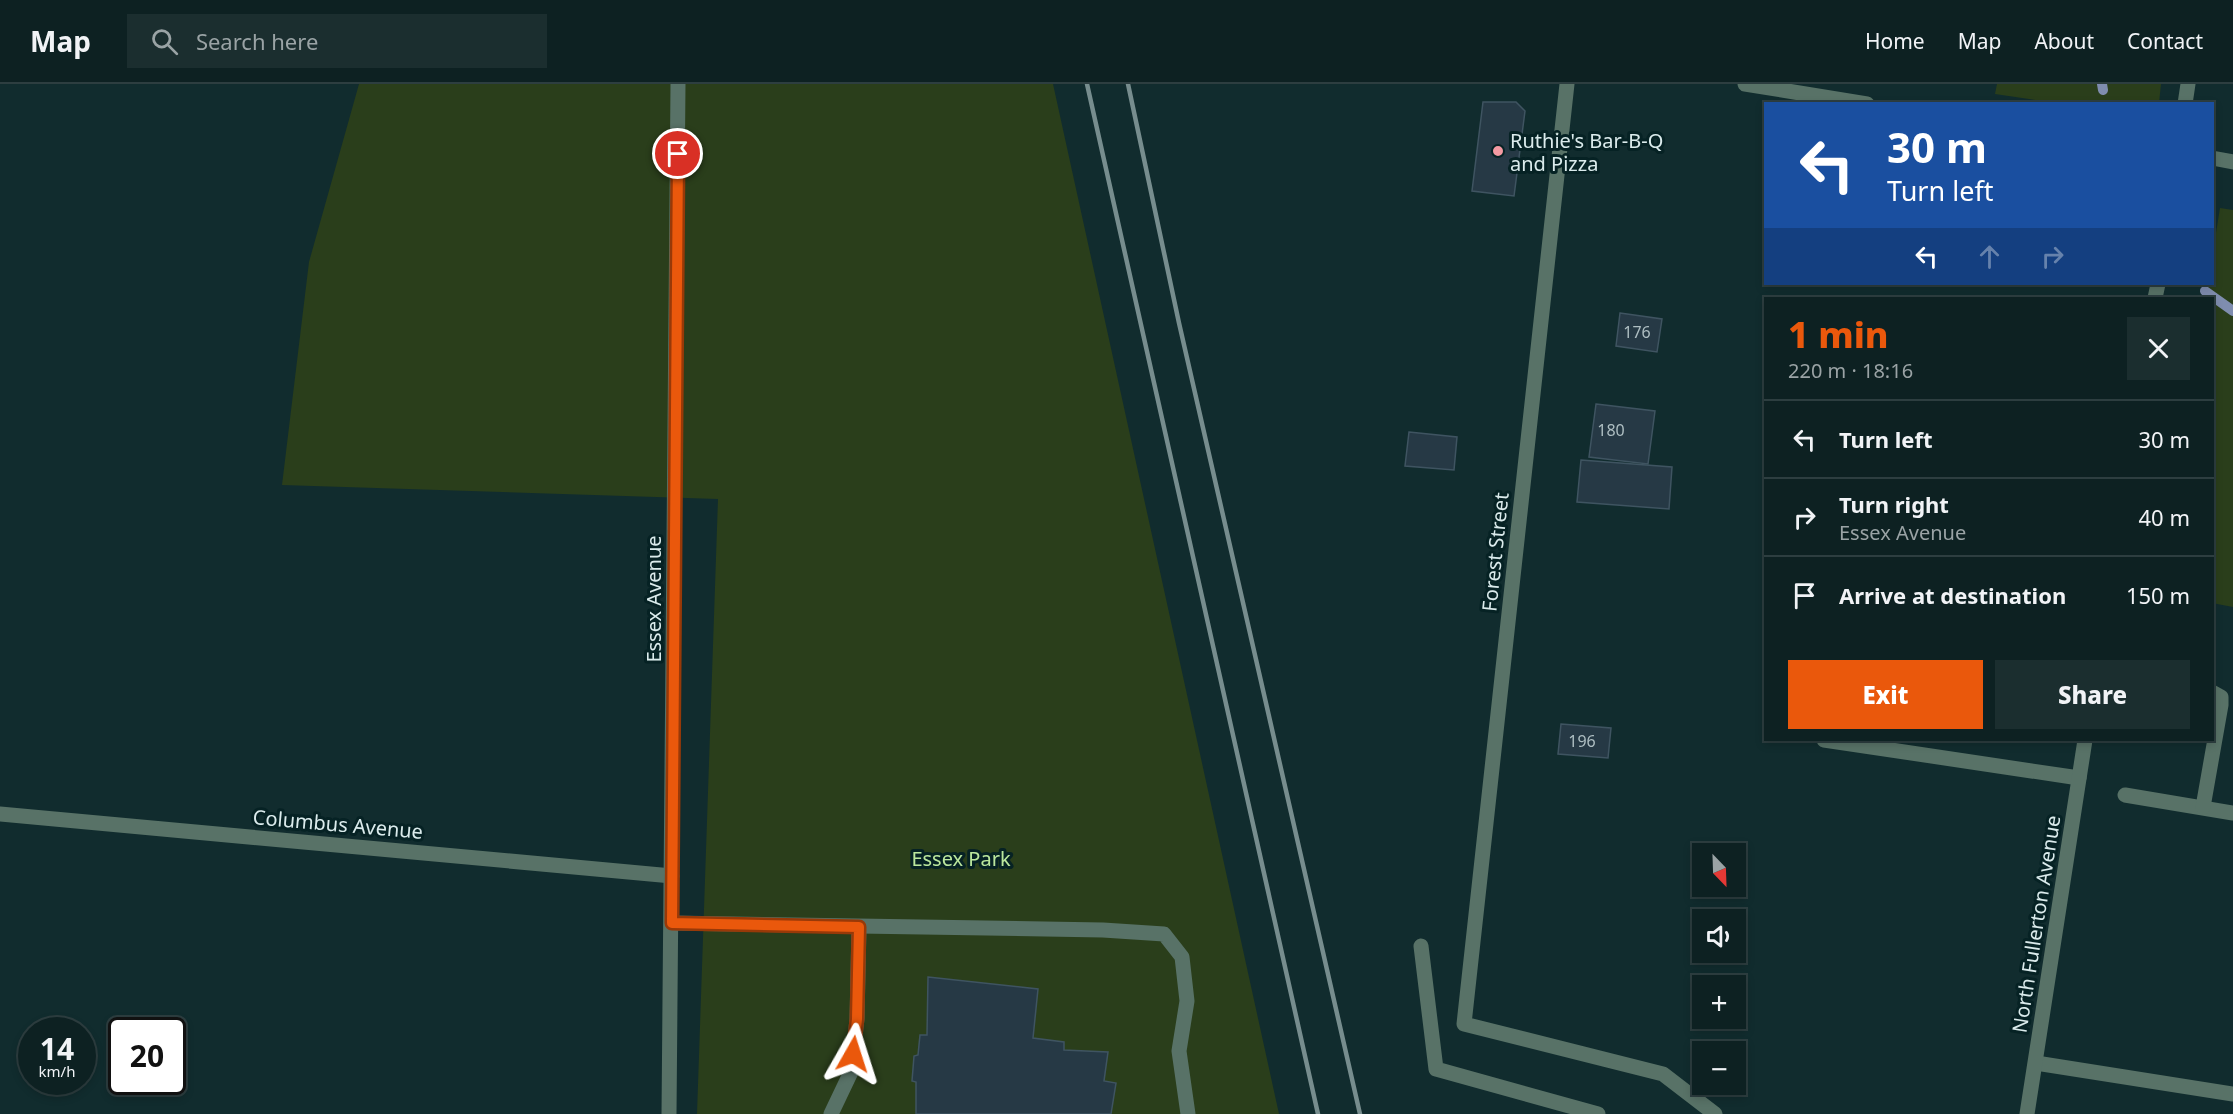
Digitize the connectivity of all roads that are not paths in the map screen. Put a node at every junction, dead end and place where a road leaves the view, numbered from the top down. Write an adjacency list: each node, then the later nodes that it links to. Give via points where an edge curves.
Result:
1 (678, 84): 17 (street, Essex Avenue)
2 (1568, 84): 27 (street, Forest Street, via 1464,1024 1663,1074)
3 (1745, 84): 5 (street)
4 (2188, 84): 6 (street)
5 (1855, 102)
6 (2185, 102)
7 (2214, 159): 8 (street)
8 (2233, 162)
9 (2214, 693): 14 (street, via 2221,697 2221,705)
10 (1831, 741): 12 (street)
11 (2085, 741): 12 (street, North Fullerton Avenue)
12 (2079, 778): 21 (street, North Fullerton Avenue)
13 (2125, 795): 14 (street)
14 (2203, 807): 15 (street)
15 (2233, 813)
16 (0, 814): 17 (street, Columbus Avenue)
17 (672, 876): 18 (street, Essex Avenue)
18 (672, 923): 19 (street); 23 (street, Essex Avenue)
19 (859, 927): 24 (street, via 857,1019 851,1072); 25 (street, via 1164,934 1182,957 1187,1001 1179,1050)
20 (1421, 946): 26 (street, via 1436,1069)
21 (2036, 1063): 22 (street); 28 (street, North Fullerton Avenue)
22 (2233, 1094)
23 (669, 1114)
24 (831, 1114)
25 (1188, 1114)
26 (1598, 1114)
27 (1715, 1114)
28 (2027, 1114)

